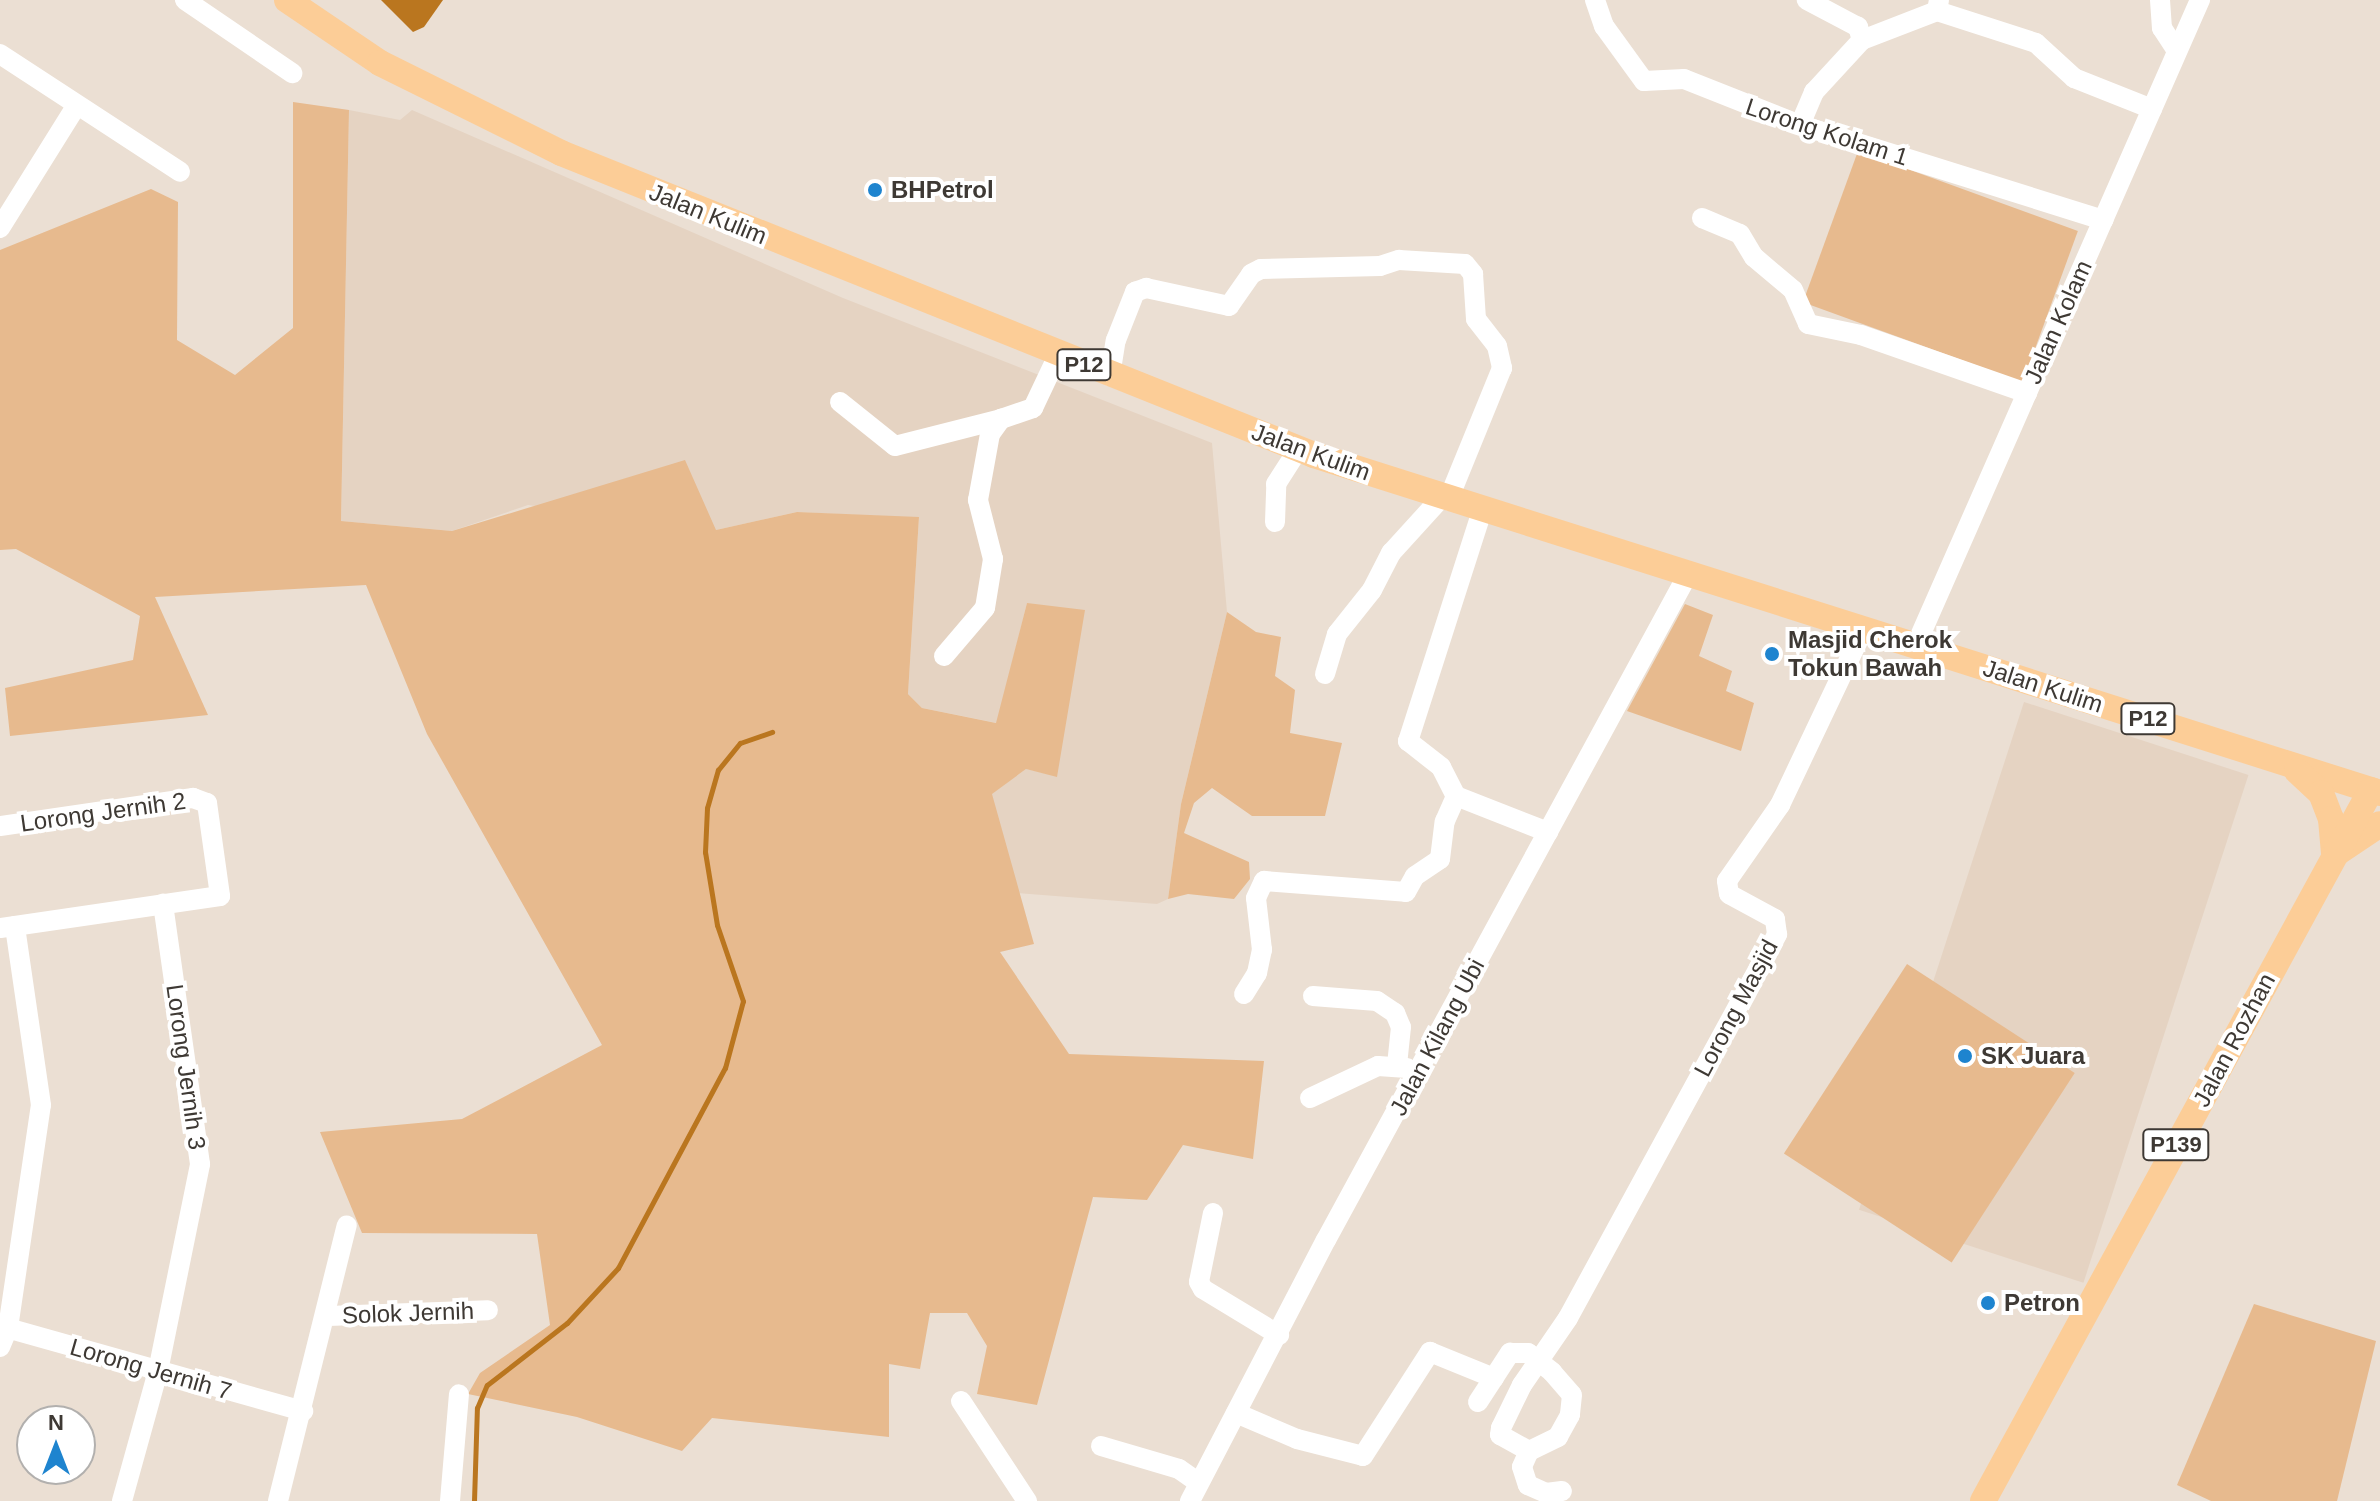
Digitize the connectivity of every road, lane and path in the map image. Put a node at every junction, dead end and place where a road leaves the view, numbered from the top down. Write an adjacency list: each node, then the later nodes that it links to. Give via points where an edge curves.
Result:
1 (185, 0): 11 (street)
2 (287, 0): 19 (main road, Jalan Kulim / P12, via 380,63 561,153)
3 (1595, 0): 14 (street, Lorong Kolam 1, via 1604,26 1644,81 1684,79)
4 (1807, 0): 8 (street, via 1858,27)
5 (2160, 0): 9 (street, via 2162,28)
6 (2200, 0): 9 (street, Jalan Kolam)
7 (1938, 6): 8 (street); 13 (street, via 2036,43 2074,78)
8 (1862, 40): 14 (street, via 1814,92)
9 (2177, 51): 13 (street, Jalan Kolam)
10 (0, 54): 12 (street)
11 (292, 73)
12 (77, 105): 15 (street); 18 (street)
13 (2152, 109): 17 (street, Jalan Kolam)
14 (1800, 125): 17 (street, Lorong Kolam 1)
15 (180, 172)
16 (1702, 218): 21 (street, via 1740,234 1754,257 1793,290 1808,324 1861,335)
17 (2103, 220): 21 (street, Jalan Kolam)
18 (0, 228)
19 (1058, 355): 20 (main road, Jalan Kulim / P12); 23 (street, via 1033,408)
20 (1110, 376): 24 (main road, Jalan Kulim / P12); 25 (street, via 1130,304 1135,292 1146,288 1229,306 1251,274 1261,269 1380,266 1399,260 1465,264 1473,274 1476,319 1497,346 1502,368)
21 (2027, 393): 30 (street, Jalan Kolam)
22 (840, 402): 23 (street, via 895,446)
23 (1001, 419): 31 (street, via 990,434 978,500 993,559 985,608)
24 (1299, 448): 25 (main road, Jalan Kulim / P12); 27 (street, via 1276,484)
25 (1444, 499): 26 (main road, Jalan Kulim / P12); 32 (street, via 1391,553 1372,590 1337,634)
26 (1482, 511): 28 (main road, Jalan Kulim / P12); 35 (street, via 1408,741 1450,777)
27 (1275, 522)
28 (1688, 574): 29 (main road, Jalan Kulim / P12); 38 (street, Jalan Kilang Ubi)
29 (1863, 630): 30 (main road, Jalan Kulim / P12); 53 (street, Lorong Masjid, via 1780,805 1727,881 1729,894 1775,919 1777,934)
30 (1916, 645): 33 (main road, Jalan Kulim / P12)
31 (944, 656)
32 (1325, 674)
33 (2289, 764): 34 (main road, Jalan Kulim / P12); 39 (main road, via 2321,793 2331,819)
34 (2376, 792): 39 (main road, Jalan Rozhan / P139)
35 (1456, 796): 38 (street); 42 (street, via 1445,821 1440,859 1415,876 1406,892 1264,881 1256,898 1262,950 1257,973)
36 (2380, 824): 39 (main road)
37 (0, 826): 40 (street, Lorong Jernih 2, via 193,798 207,803 220,896)
38 (1548, 832): 45 (street, Jalan Kilang Ubi)
39 (2334, 855): 69 (main road, Jalan Rozhan / P139)
40 (163, 904): 41 (street); 54 (street, Lorong Jernih 3, via 200,1164)
41 (8, 927): 51 (street, via 41,1105)
42 (1244, 994)
43 (1313, 996): 44 (street, via 1377,1001 1395,1013 1401,1027)
44 (1397, 1065): 45 (street); 46 (street, via 1378,1066)
45 (1418, 1071): 52 (street, Jalan Kilang Ubi)
46 (1310, 1098)
47 (1213, 1213): 52 (street, via 1199,1282)
48 (347, 1225): 50 (street)
49 (488, 1310): 50 (street, Solok Jernih)
50 (328, 1316): 59 (street)
51 (3, 1334): 54 (street, Lorong Jernih 7)
52 (1279, 1335): 60 (street, Jalan Kilang Ubi)
53 (1540, 1360): 55 (street, via 1528,1353 1510,1353); 62 (street, via 1522,1385 1500,1435); 62 (street, via 1573,1403 1558,1437)
54 (158, 1371): 59 (street, Lorong Jernih 7); 65 (street, Lorong Jernih 3)
55 (1494, 1378): 58 (street); 60 (street, via 1430,1352 1363,1456 1297,1439)
56 (459, 1394): 67 (street)
57 (961, 1401): 68 (street)
58 (1478, 1402)
59 (303, 1411): 66 (street)
60 (1236, 1413): 64 (street, Jalan Kilang Ubi)
61 (1101, 1446): 64 (street, via 1179,1469)
62 (1529, 1451): 63 (street, via 1523,1480 1546,1493)
63 (1562, 1491)
64 (1195, 1492)
65 (122, 1501)
66 (278, 1501)
67 (450, 1501)
68 (1027, 1501)
69 (1983, 1501)

